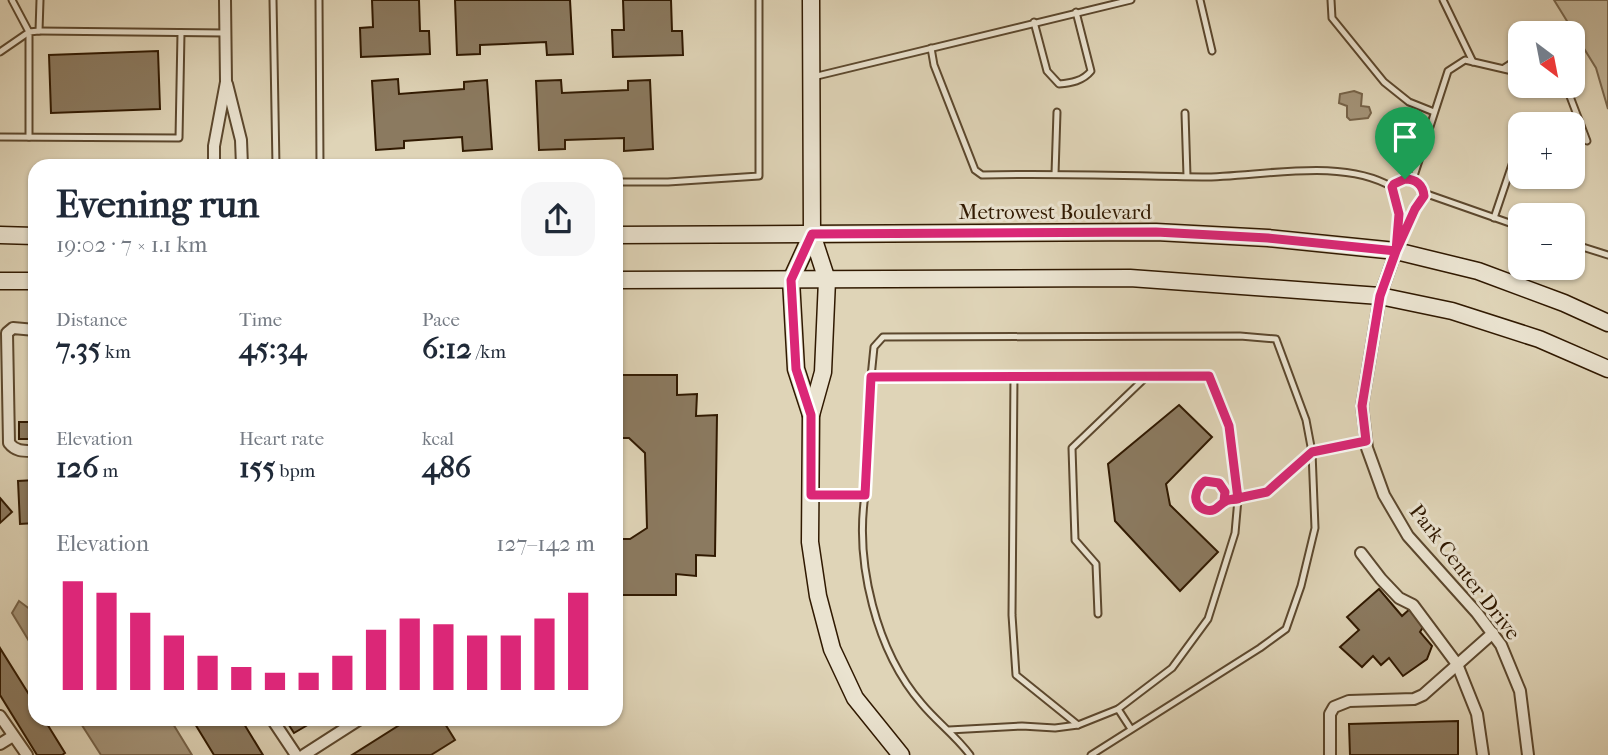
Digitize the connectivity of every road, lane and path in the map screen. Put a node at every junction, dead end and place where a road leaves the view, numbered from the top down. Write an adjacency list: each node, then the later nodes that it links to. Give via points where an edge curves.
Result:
1 (12, 0): 14 (lane)
2 (40, 0): 15 (lane)
3 (225, 0): 17 (street)
4 (273, 0): 36 (lane)
5 (319, 0): 37 (lane)
6 (759, 0): 42 (lane, via 759,176)
7 (811, 0): 25 (street)
8 (1131, 0): 12 (lane)
9 (1200, 0): 19 (lane)
10 (1331, 0): 29 (lane, via 1332,18 1384,82 1409,103)
11 (1443, 0): 21 (lane)
12 (1076, 12): 13 (lane); 13 (lane, via 1091,71 1072,83 1059,84 1047,71)
13 (1034, 22): 18 (lane)
14 (29, 32): 15 (lane); 20 (lane); 32 (lane)
15 (39, 32): 16 (lane)
16 (181, 33): 17 (lane); 32 (lane, via 178,138)
17 (226, 33): 26 (street)
18 (931, 48): 25 (lane); 38 (lane, via 933,65 975,170 982,175)
19 (1212, 51)
20 (0, 52)
21 (1474, 62): 23 (lane); 29 (lane, via 1465,60 1448,71)
22 (1508, 65): 23 (lane)
23 (1504, 68): 24 (lane)
24 (1508, 69)
25 (810, 78): 47 (street)
26 (226, 82): 34 (street); 35 (street)
27 (1570, 98): 33 (lane)
28 (1057, 112): 38 (lane)
29 (1434, 112): 41 (lane)
30 (1185, 113): 39 (lane)
31 (0, 137): 32 (lane)
32 (29, 137)
33 (1587, 142)
34 (214, 159)
35 (242, 159)
36 (276, 159)
37 (320, 159)
38 (1055, 174): 39 (lane)
39 (1187, 176): 43 (lane, via 1327,171 1359,174)
40 (1508, 177): 45 (lane)
41 (1412, 179): 43 (lane); 44 (lane)
42 (623, 182)
43 (1392, 187): 52 (lane, via 1399,214)
44 (1424, 193): 45 (lane); 52 (lane)
45 (1494, 218): 46 (lane)
46 (1508, 223)
47 (812, 234): 48 (street, Metrowest Boulevard); 52 (street, Metrowest Boulevard, via 1156,232); 55 (street); 56 (street)
48 (623, 235)
49 (0, 236): 50 (street)
50 (28, 236)
51 (1585, 248): 53 (lane)
52 (1396, 251): 59 (street, Park Center Drive); 60 (street, Metrowest Boulevard, via 1478,271)
53 (1608, 255)
54 (623, 280): 55 (street)
55 (791, 280): 56 (street); 66 (street, via 796,369)
56 (827, 280): 59 (street, via 1130,278); 66 (street, via 823,373)
57 (0, 281): 58 (street)
58 (28, 281)
59 (1380, 296): 62 (street, via 1452,311 1539,339); 67 (street, Park Center Drive, via 1362,406)
60 (1608, 323)
61 (28, 329): 68 (street, via 13,328 7,333 9,443)
62 (1608, 369)
63 (1014, 375): 64 (lane); 65 (lane); 80 (lane, via 1016,674)
64 (871, 377): 69 (lane, via 874,347 883,337 1276,339 1306,420); 71 (lane)
65 (1145, 377): 72 (lane, via 1209,376 1229,426); 75 (lane, via 1072,448 1075,540 1096,564)
66 (811, 415): 70 (street)
67 (1366, 441): 69 (lane); 76 (street, Park Center Drive, via 1384,495 1408,536)
68 (28, 451)
69 (1312, 452): 72 (lane, via 1267,492); 83 (lane, via 1315,528 1286,629)
70 (811, 495): 71 (lane); 90 (street, via 810,542 832,649 855,698)
71 (865, 495): 84 (lane, via 866,578 884,639 922,704)
72 (1238, 499): 73 (lane); 78 (lane, via 1235,533 1208,619 1172,668)
73 (1224, 501): 73 (lane, via 1217,509 1203,509 1197,502 1197,488 1205,481 1219,483)
74 (1362, 553): 77 (street, via 1390,589 1413,605)
75 (1098, 614)
76 (1493, 633): 77 (street); 95 (street, Park Center Drive, via 1520,691)
77 (1457, 664): 93 (street, via 1414,699 1349,701 1334,707); 94 (street, via 1477,714)
78 (1118, 709): 80 (lane); 83 (lane)
79 (0, 716): 85 (street)
80 (1079, 724): 84 (lane)
81 (277, 726): 88 (street)
82 (343, 726): 89 (street)
83 (1131, 729): 92 (lane)
84 (949, 730): 91 (lane)
85 (13, 736): 86 (street); 87 (street)
86 (0, 744)
87 (27, 755)
88 (296, 755)
89 (304, 755)
90 (901, 755)
91 (971, 755)
92 (1091, 755)
93 (1329, 755)
94 (1483, 755)
95 (1528, 755)

